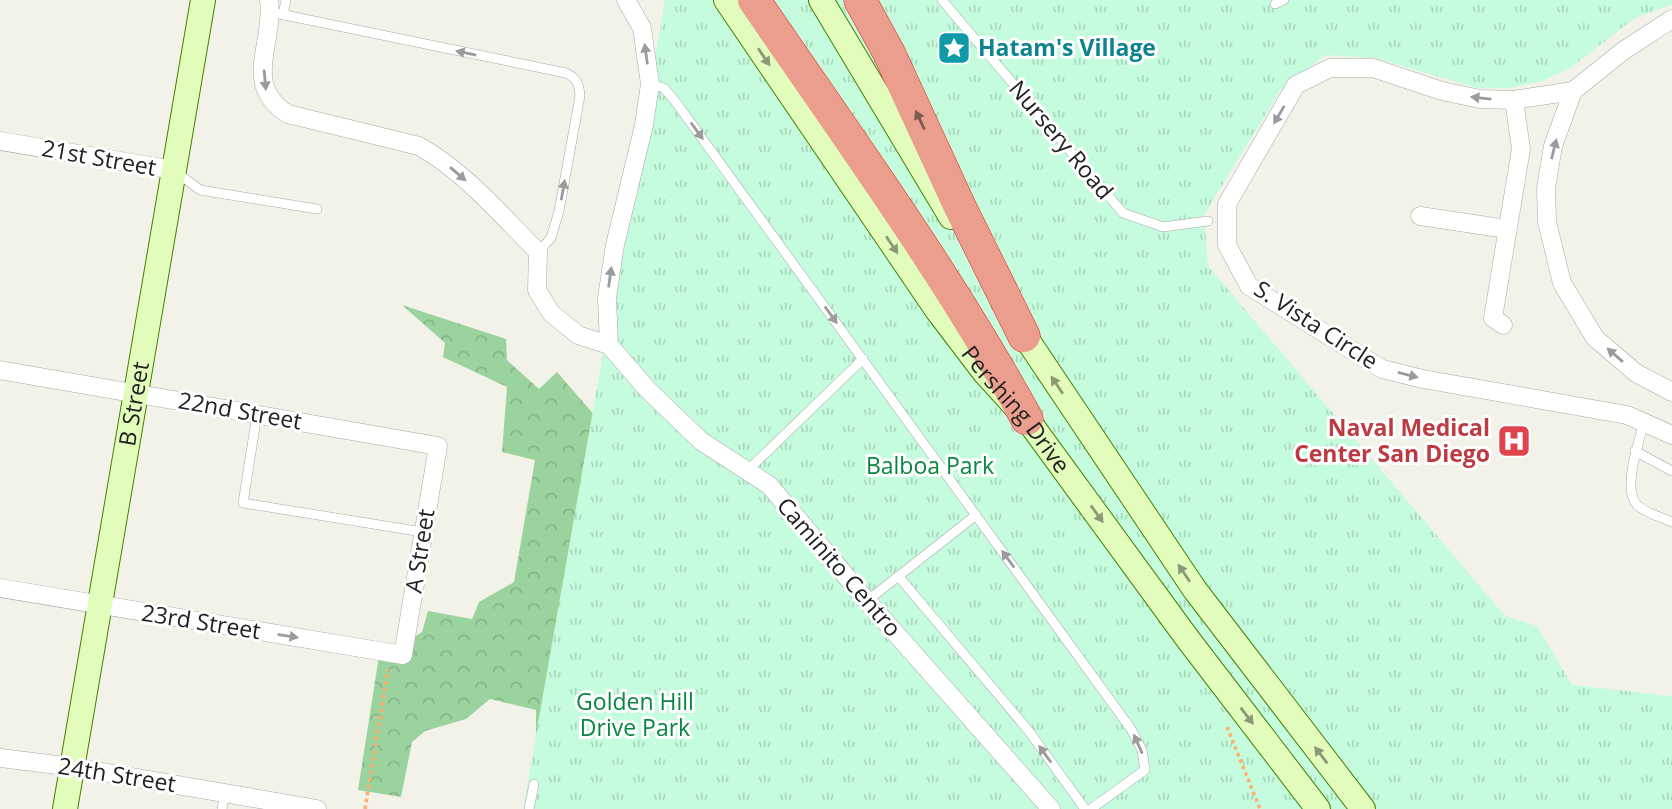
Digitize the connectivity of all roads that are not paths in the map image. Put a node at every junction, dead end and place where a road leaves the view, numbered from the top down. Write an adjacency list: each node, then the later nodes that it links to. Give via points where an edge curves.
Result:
1 (203, 0): 16 (main road, B Street)
2 (286, 0): 10 (lane)
3 (626, 0): 12 (street, one-way to 3, via 642,28)
4 (726, 0): 31 (main road, Pershing Drive, one-way to 31, via 937,310)
5 (754, 0): 17 (highway)
6 (774, 0): 17 (highway)
7 (821, 0): 24 (main road, Pershing Drive)
8 (860, 0): 24 (highway, one-way to 8)
9 (942, 0): 20 (lane, Nursery Road, via 1123,213 1163,227)
10 (274, 9): 22 (street, one-way to 22, via 263,68 264,88 277,107 288,114 418,146 437,156); 22 (lane, one-way to 10, via 551,237 559,211 580,96 574,77)
11 (1672, 19): 13 (street)
12 (650, 84): 25 (street, one-way to 12, via 607,298 615,246); 26 (lane, one-way to 26, via 663,88 675,101)
13 (1573, 92): 14 (street, S. Vista Circle); 29 (street, one-way to 13, via 1636,373 1595,338 1562,282 1547,222 1546,188 1553,146)
14 (1514, 100): 21 (street, via 1521,149); 32 (street, S. Vista Circle, one-way to 32, via 1442,91 1373,68 1330,68 1296,85 1227,204 1227,245 1249,286 1382,369 1627,415)
15 (0, 141): 16 (street, 21st Street)
16 (174, 170): 18 (lane, 21st Street, via 200,190); 28 (main road, B Street)
17 (883, 189): 31 (highway, via 918,238)
18 (317, 209)
19 (1420, 216): 21 (street)
20 (1208, 221)
21 (1507, 229): 23 (street, via 1493,318)
22 (538, 252): 25 (street, Caminito Centro, via 537,290 551,313 578,335)
23 (1503, 325)
24 (1024, 336): 57 (main road, Pershing Drive, one-way to 24, via 1195,590)
25 (609, 345): 36 (street, Caminito Centro, via 701,441)
26 (863, 359): 36 (lane); 38 (lane)
27 (0, 370): 28 (street, 22nd Street)
28 (136, 393): 30 (street, 22nd Street); 44 (main road, B Street)
29 (1672, 393)
30 (257, 414): 34 (street, 22nd Street); 40 (lane, via 243,503)
31 (1027, 419): 56 (main road, Pershing Drive, one-way to 56)
32 (1644, 423): 33 (street, S. Vista Circle); 35 (lane)
33 (1672, 435)
34 (438, 446): 40 (street, A Street)
35 (1635, 451): 37 (lane); 39 (lane, via 1632,499 1638,507)
36 (747, 471): 43 (street, Caminito Centro, via 769,485)
37 (1672, 471)
38 (976, 515): 41 (lane); 55 (lane, one-way to 38, via 1145,770 1142,751 1131,729)
39 (1672, 522)
40 (423, 532): 45 (street, A Street)
41 (899, 577): 43 (lane); 54 (lane, one-way to 41, via 1028,730)
42 (0, 588): 44 (street, 23rd Street)
43 (867, 601): 53 (street, Caminito Centro)
44 (100, 606): 45 (street, 23rd Street, one-way to 45); 47 (main road, B Street)
45 (397, 654)
46 (0, 758): 47 (street, 24th Street)
47 (73, 767): 49 (street, 24th Street); 50 (main road, B Street)
48 (534, 784): 52 (lane)
49 (224, 801): 51 (street, 24th Street)
50 (65, 809)
51 (317, 809)
52 (529, 809)
53 (1051, 809)
54 (1085, 809)
55 (1091, 809)
56 (1318, 809)
57 (1363, 809)

